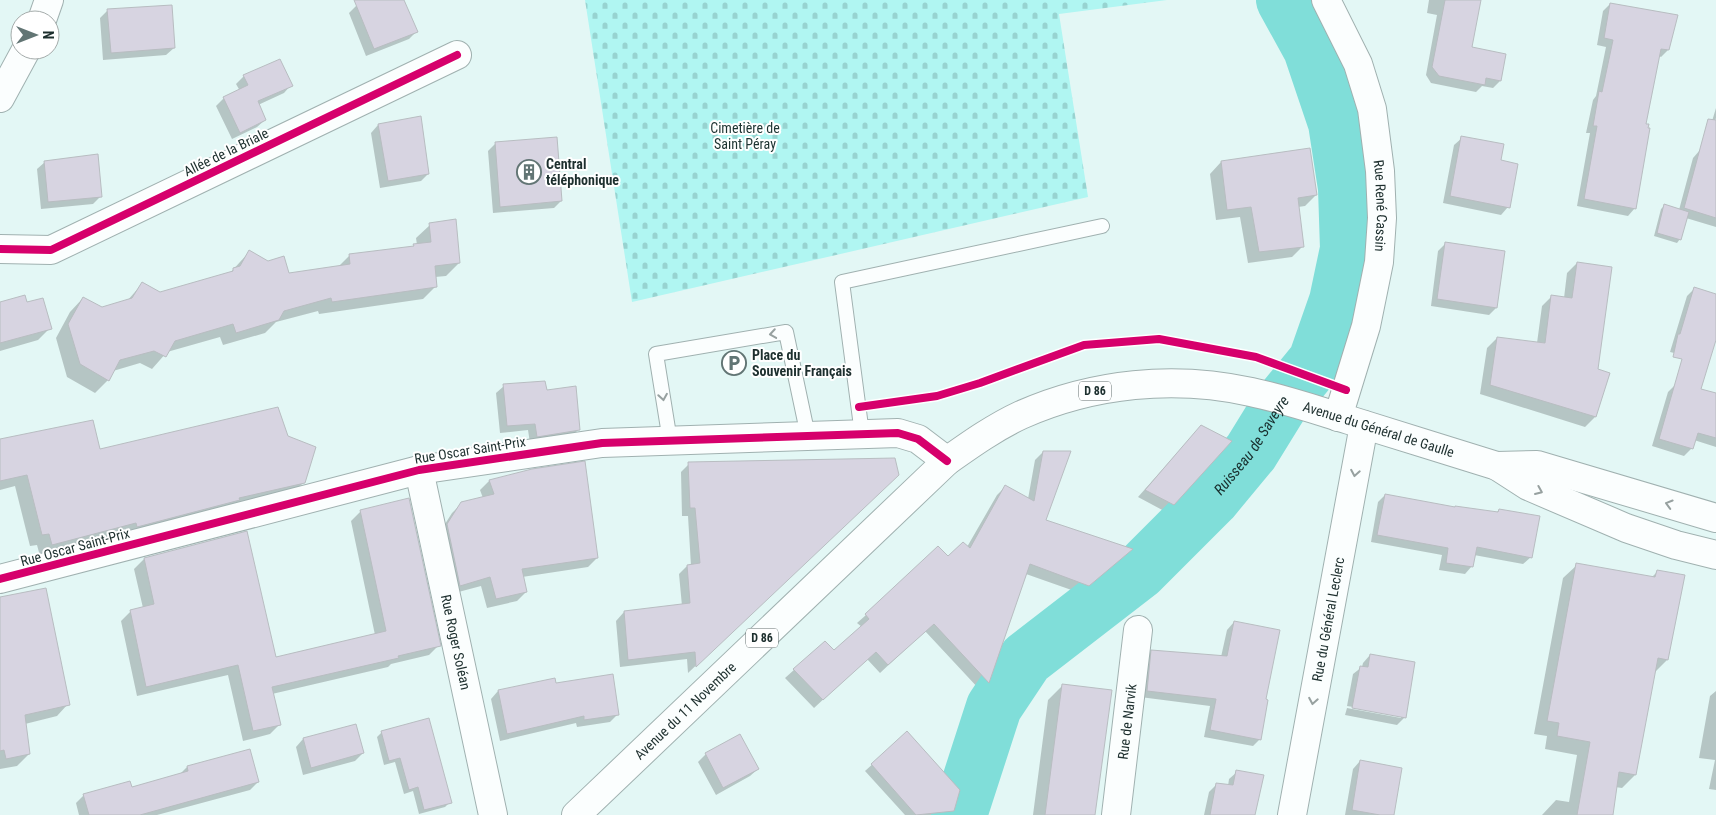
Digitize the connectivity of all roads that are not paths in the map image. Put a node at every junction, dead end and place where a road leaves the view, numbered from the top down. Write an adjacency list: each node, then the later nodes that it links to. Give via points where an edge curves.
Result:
1 (1326, 0): 7 (street, Rue René Cassin, via 1358,64 1372,109 1382,218 1379,262 1366,326)
2 (457, 55): 6 (street, Allée de la Briale, via 51,250)
3 (21, 60): 4 (street)
4 (0, 98)
5 (1102, 226): 9 (lane, via 842,282)
6 (0, 249)
7 (1338, 417): 8 (street, Avenue du Général de Gaulle / D 86); 12 (street, Avenue du Général de Gaulle / D 86, via 1258,394 1201,384 1149,383 1105,388 1020,415)
8 (1364, 425): 13 (street, Avenue du Général de Gaulle / D 86); 24 (street, Rue du Général Leclerc, one-way to 24)
9 (862, 434): 10 (street, Rue Oscar Saint-Prix); 12 (street, Rue Oscar Saint-Prix, via 898,433 918,439)
10 (808, 436): 11 (street, Rue Oscar Saint-Prix); 11 (lane, one-way to 11, via 786,332 656,354)
11 (670, 441): 14 (street, Rue Oscar Saint-Prix, via 602,443)
12 (948, 461): 22 (street, Avenue du 11 Novembre / D 86)
13 (1497, 466): 15 (street, Avenue du Général de Gaulle, one-way to 13, via 1538,465); 16 (street, Avenue du Général de Gaulle, one-way to 16, via 1528,486 1626,528)
14 (419, 470): 19 (street, Rue Oscar Saint-Prix); 21 (street, Rue Roger Soléan)
15 (1716, 518)
16 (1676, 545): 17 (street, Avenue du Général de Gaulle); 18 (lane, Avenue du Général de Gaulle, via 1699,564)
17 (1716, 555)
18 (1716, 568)
19 (0, 579)
20 (1138, 630): 23 (street, Rue de Narvik)
21 (493, 815)
22 (576, 815)
23 (1116, 815)
24 (1292, 815)

